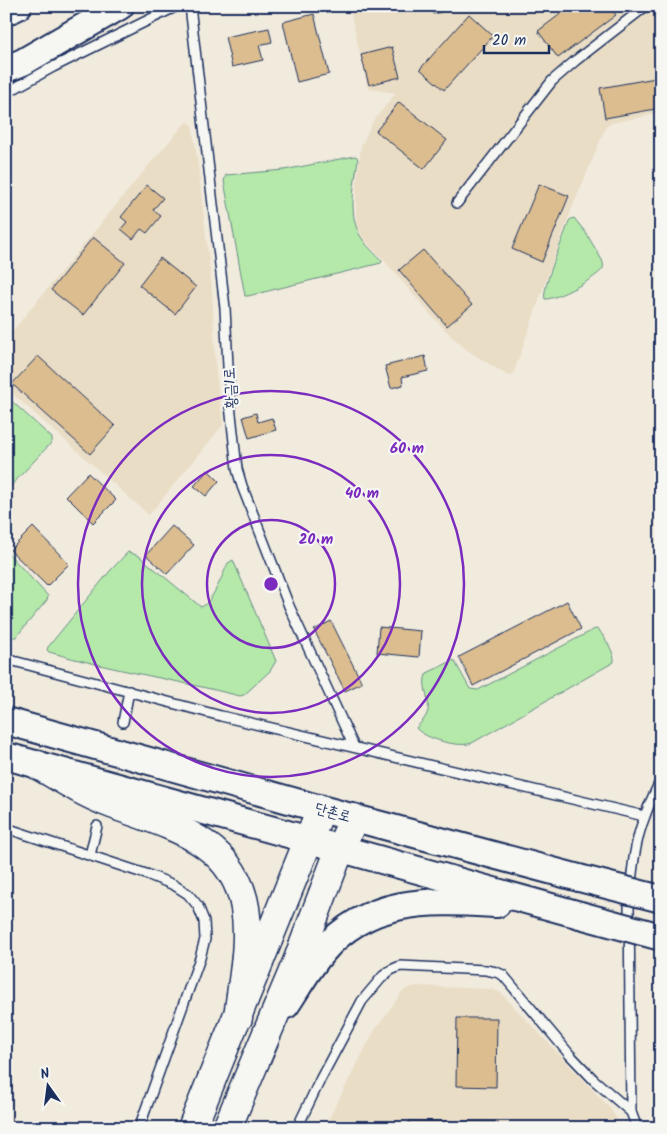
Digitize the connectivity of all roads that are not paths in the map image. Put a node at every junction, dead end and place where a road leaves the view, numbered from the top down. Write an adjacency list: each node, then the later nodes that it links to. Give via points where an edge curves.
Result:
1 (18, 6): 6 (main road)
2 (120, 6): 7 (main road)
3 (177, 6): 7 (lane)
4 (190, 6): 15 (lane, 황금1로, via 223,283 237,469 289,606)
5 (646, 6): 10 (lane, via 552,81)
6 (6, 12)
7 (48, 59): 8 (main road); 9 (lane)
8 (6, 69)
9 (6, 92)
10 (457, 203)
11 (6, 659): 12 (lane)
12 (129, 691): 14 (lane); 15 (lane)
13 (6, 721): 19 (main road, 단촌로)
14 (123, 722)
15 (354, 747): 20 (lane)
16 (6, 756): 17 (main road)
17 (38, 765): 24 (main road); 30 (highway, via 82,791 196,838 228,864 243,894 247,927)
18 (661, 780): 20 (lane)
19 (321, 809): 21 (main road, 단촌로); 24 (highway)
20 (644, 816): 32 (lane, via 632,868 629,903)
21 (354, 818): 25 (highway); 27 (main road, 단촌로, bridge)
22 (97, 826): 26 (lane)
23 (6, 828): 26 (lane)
24 (309, 841): 25 (main road); 30 (highway)
25 (340, 849): 28 (main road); 31 (highway)
26 (90, 855): 33 (lane, via 174,885 188,894 204,921 205,939 200,958)
27 (661, 899)
28 (550, 907): 29 (main road, bridge); 31 (main road, via 411,903 365,917 323,951)
29 (661, 937)
30 (238, 1018): 34 (highway)
31 (269, 1028): 35 (highway)
32 (631, 1112): 36 (lane, via 570,1055 503,975 486,970 400,966 383,976 362,1001); 37 (lane)
33 (139, 1128)
34 (192, 1128)
35 (228, 1128)
36 (297, 1128)
37 (637, 1128)

